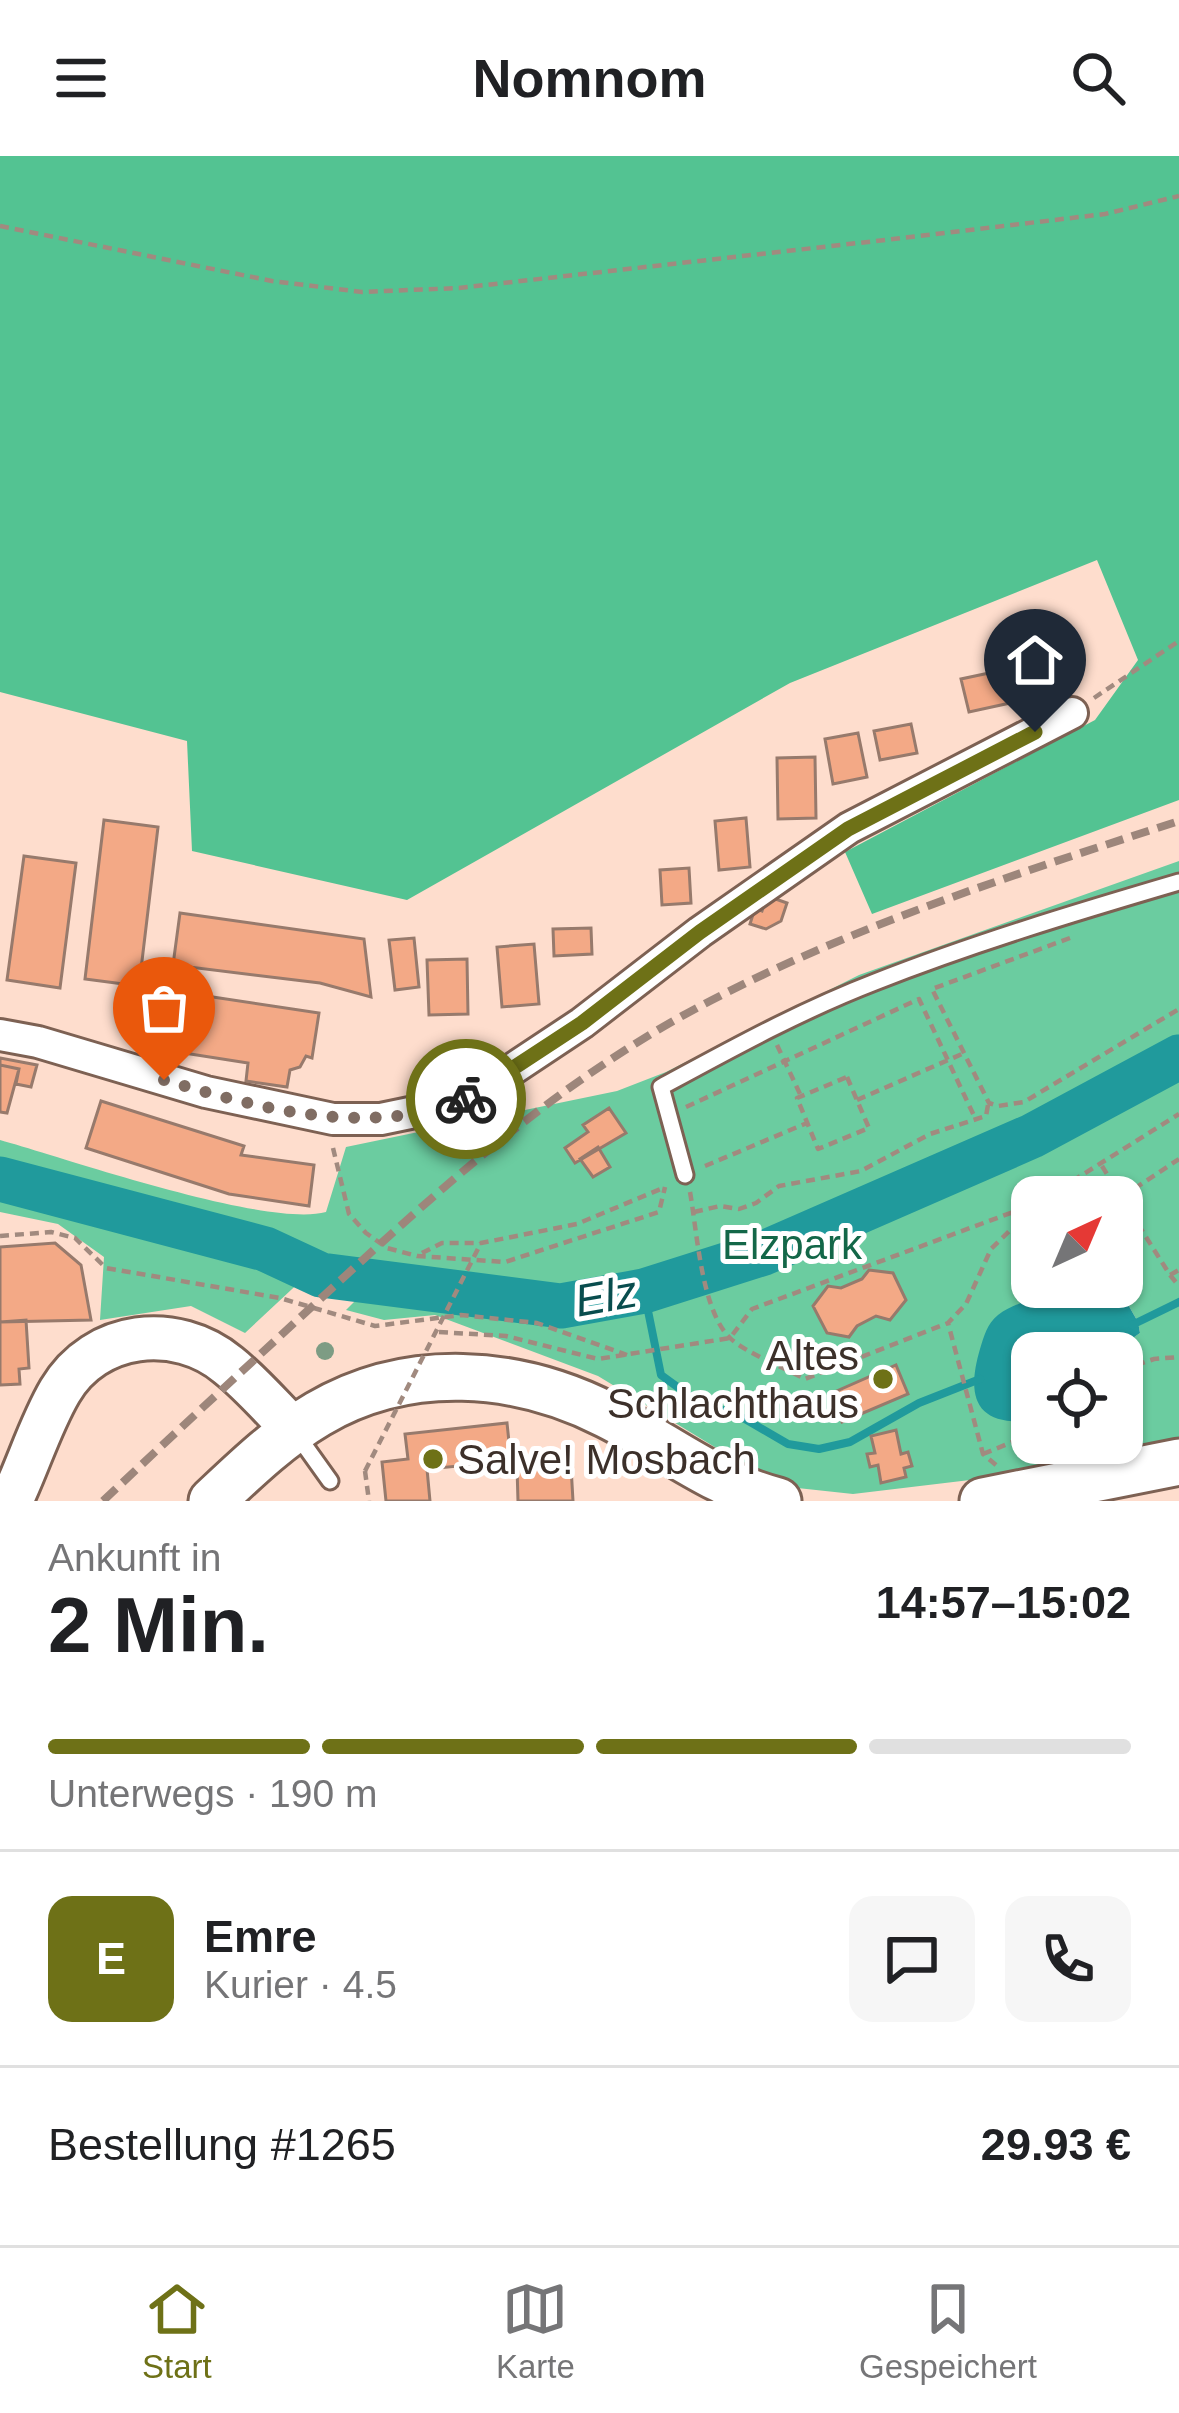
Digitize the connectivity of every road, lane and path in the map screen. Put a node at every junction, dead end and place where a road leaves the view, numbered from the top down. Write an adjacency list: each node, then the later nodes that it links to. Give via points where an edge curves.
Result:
1 (1179, 196): 2 (path, via 1105,214 854,244 362,292)
2 (0, 226)
3 (1179, 641): 4 (path)
4 (1072, 713): 18 (street, via 848,829 463,1102 382,1119)
5 (1179, 883): 16 (lane, via 890,976 769,1029 662,1088)
6 (1086, 932): 10 (path, via 932,988)
7 (1179, 1009): 15 (path, via 1024,1102)
8 (0, 1035): 18 (street)
9 (777, 1046): 11 (path)
10 (964, 1053): 12 (path); 15 (path)
11 (784, 1060): 12 (path, via 919,999); 13 (path); 16 (path)
12 (946, 1061): 14 (path); 19 (path)
13 (801, 1096): 14 (path, via 847,1077); 20 (path)
14 (857, 1100): 20 (path, via 869,1128 818,1149)
15 (989, 1103): 19 (path)
16 (670, 1114): 23 (lane)
17 (1179, 1114): 22 (path)
18 (333, 1119): 33 (path, via 350,1214 387,1248)
19 (976, 1120): 27 (path, via 861,1171 779,1186 739,1209)
20 (807, 1123): 23 (path)
21 (1179, 1159): 26 (path)
22 (1102, 1165): 24 (path); 25 (path)
23 (685, 1175): 27 (path)
24 (1083, 1176)
25 (1109, 1176)
26 (1143, 1184)
27 (694, 1212): 39 (path, via 715,1313)
28 (1011, 1215): 39 (path, via 752,1309)
29 (1011, 1229): 37 (path)
30 (1143, 1232): 35 (path)
31 (0, 1236): 40 (path, via 51,1232 75,1238 106,1268 280,1298 375,1326 461,1316 537,1323)
32 (481, 1243): 33 (path, via 442,1243); 33 (path, via 577,1224 665,1187 659,1212 521,1258); 38 (path, bridge)
33 (417, 1256)
34 (1179, 1270): 35 (path)
35 (1170, 1275): 36 (path)
36 (1179, 1286)
37 (948, 1323): 39 (path, via 805,1379); 45 (path)
38 (439, 1331): 40 (path, via 506,1336 583,1358); 51 (path, bridge, via 365,1471)
39 (730, 1338): 40 (path)
40 (627, 1355)
41 (1179, 1357): 42 (path)
42 (1143, 1363)
43 (294, 1430): 47 (lane); 49 (main road, via 217,1357 166,1338 128,1340 97,1354 60,1391); 50 (main road); 52 (main road, via 352,1396 398,1382 489,1378 568,1397 707,1474)
44 (1011, 1443): 45 (path)
45 (983, 1454): 48 (path)
46 (1179, 1462): 48 (main road)
47 (330, 1481)
48 (1005, 1497)
49 (10, 1501)
50 (212, 1501)
51 (369, 1501)
52 (778, 1501)

